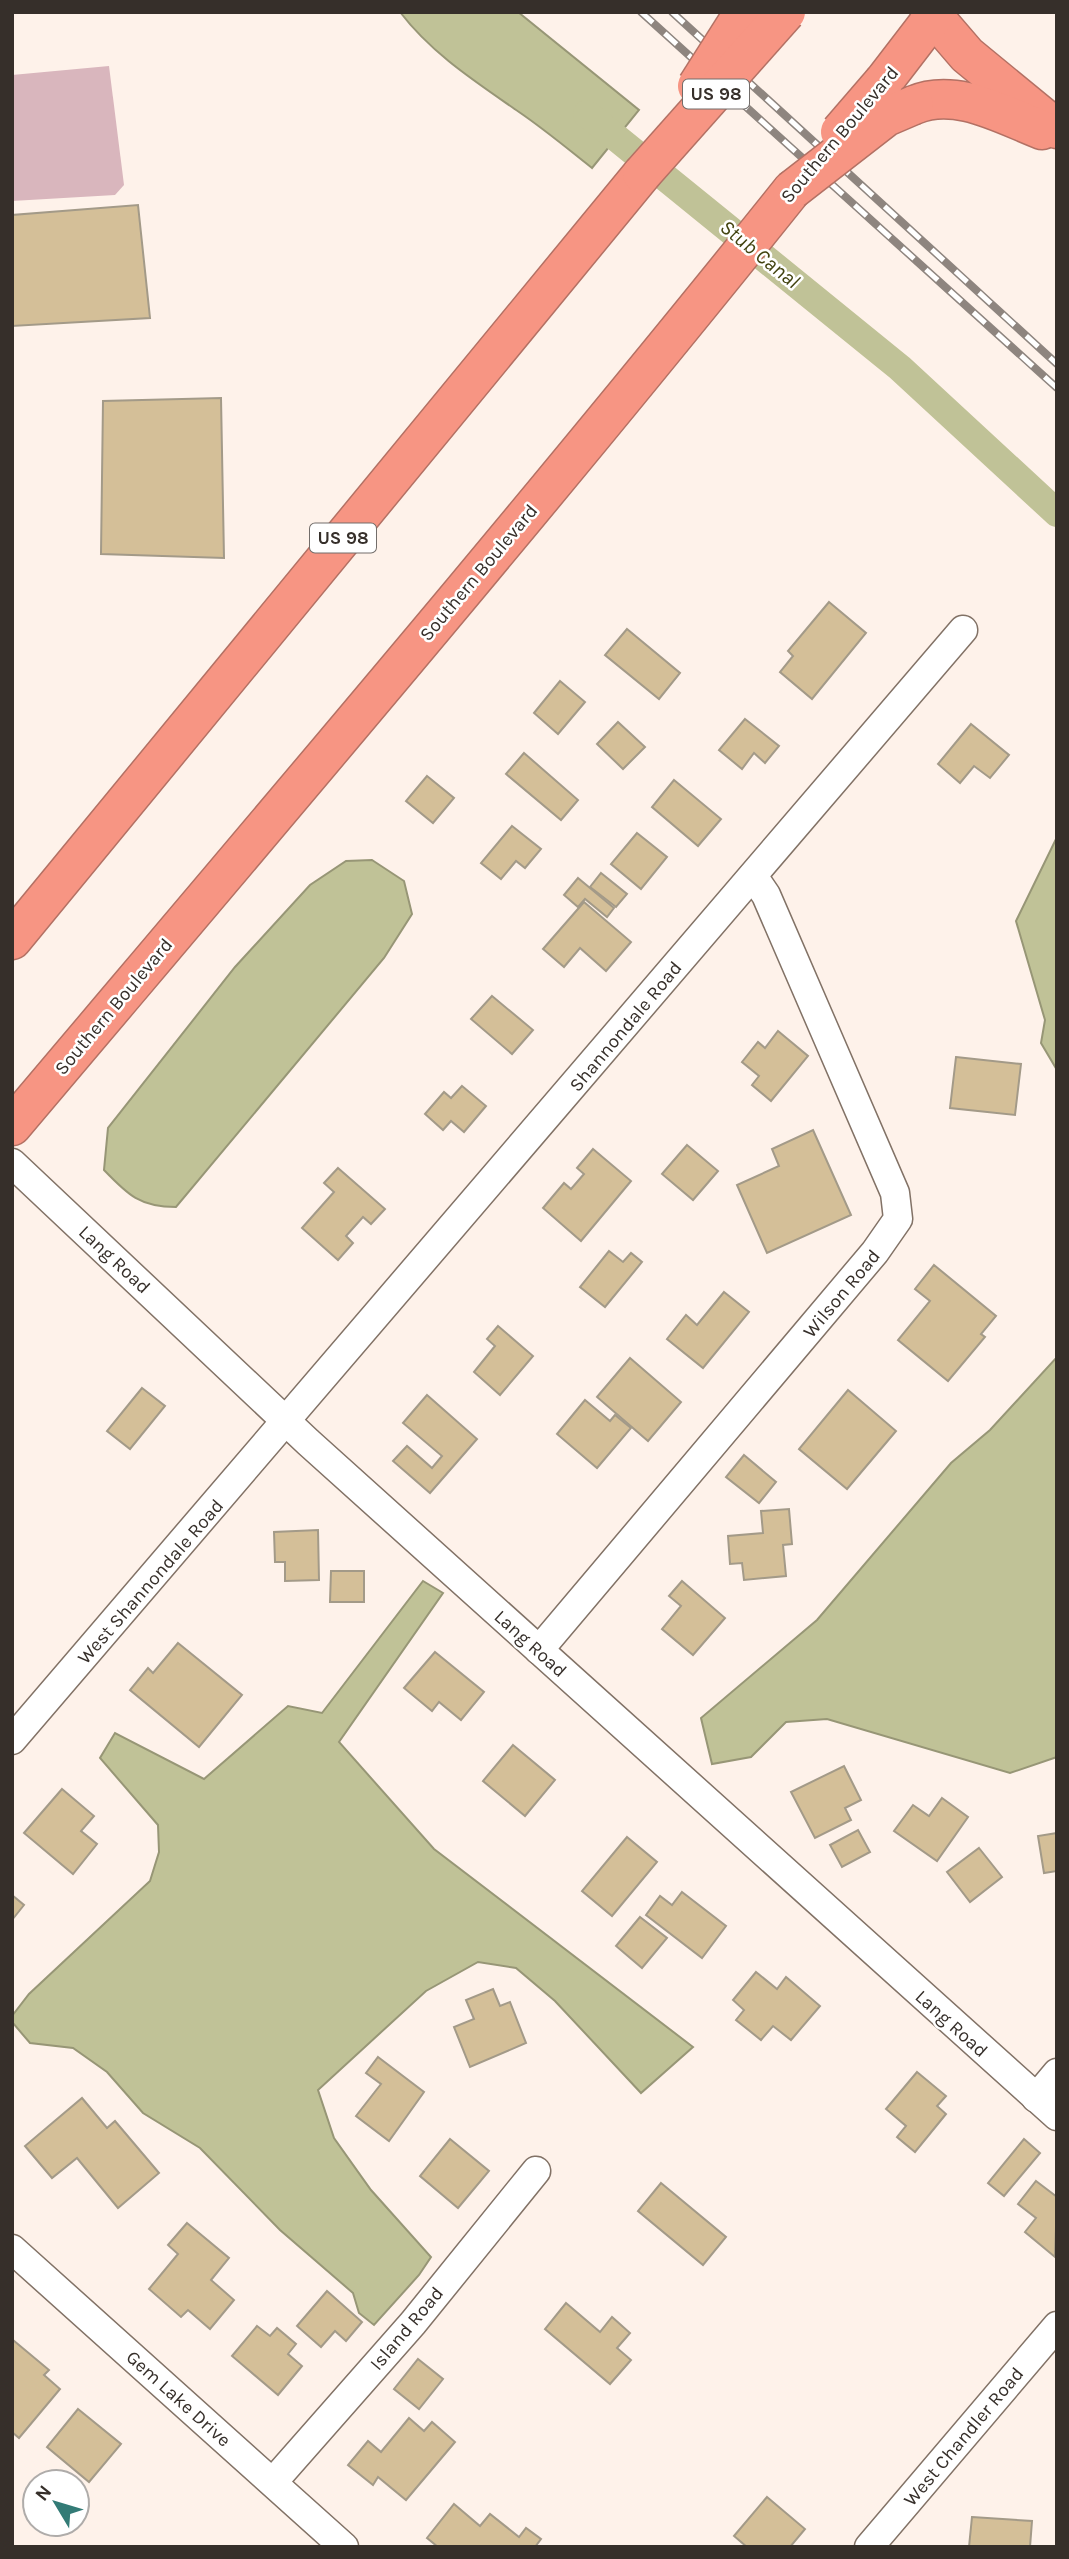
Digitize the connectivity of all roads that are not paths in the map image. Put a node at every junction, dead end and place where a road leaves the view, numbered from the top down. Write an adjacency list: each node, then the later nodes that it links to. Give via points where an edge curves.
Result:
1 (744, 12): 6 (highway, bridge)
2 (786, 12): 6 (highway, US 98, bridge)
3 (933, 14): 4 (highway, via 967,55); 7 (highway, Southern Boulevard, bridge)
4 (1057, 129)
5 (1057, 136): 7 (highway, bridge, via 973,104 934,100 886,117)
6 (642, 174): 10 (highway, US 98)
7 (792, 190): 11 (highway, Southern Boulevard, via 681,329)
8 (963, 630): 9 (street, Shannondale Road)
9 (753, 876): 13 (street, Shannondale Road); 14 (street, Wilson Road, via 766,895 895,1193 898,1219 866,1263)
10 (12, 940)
11 (12, 1126)
12 (12, 1163): 13 (street, Lang Road)
13 (287, 1421): 14 (street, Lang Road); 15 (street, West Shannondale Road)
14 (539, 1650): 17 (street, Lang Road)
15 (12, 1740)
16 (1057, 2073): 17 (street)
17 (1046, 2107)
18 (536, 2172): 21 (street, Island Road, via 413,2323)
19 (12, 2249): 21 (street, Gem Lake Drive)
20 (1057, 2326): 23 (street, West Chandler Road)
21 (273, 2482): 22 (street, Gem Lake Drive)
22 (344, 2547)
23 (869, 2547)

